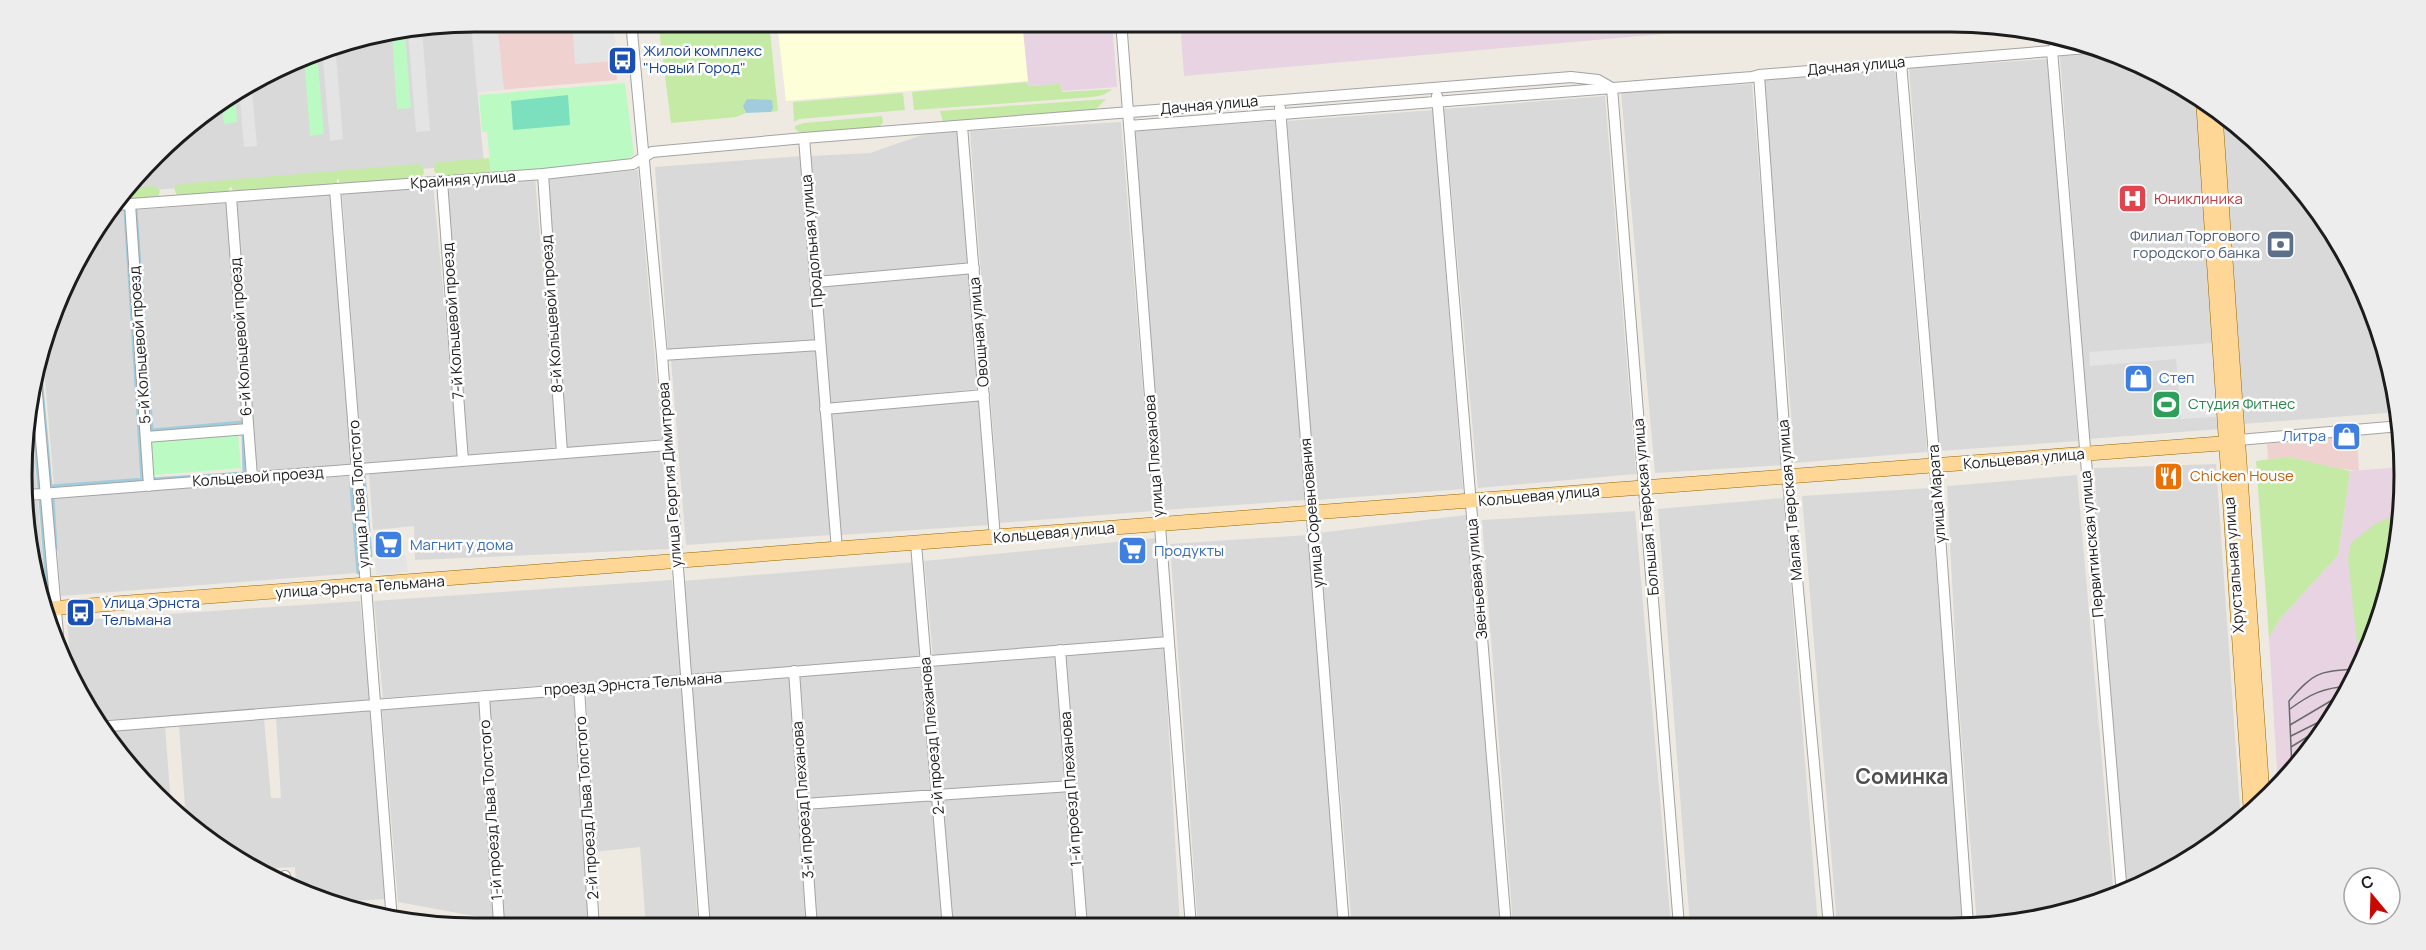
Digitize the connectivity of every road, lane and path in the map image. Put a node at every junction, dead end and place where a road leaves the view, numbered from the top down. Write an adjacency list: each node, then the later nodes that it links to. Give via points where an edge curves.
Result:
1 (633, 32): 18 (street, улица Георгия Димитрова)
2 (1122, 32): 12 (street, улица Плеханова)
3 (2072, 49): 4 (street, Дачная улица)
4 (2052, 50): 5 (street, Дачная улица); 38 (street, Первитинская улица)
5 (1901, 63): 6 (street, Дачная улица); 40 (street, улица Марата)
6 (1759, 75): 8 (street, Дачная улица); 43 (street, Малая Тверская улица)
7 (1436, 88): 8 (street, Дачная улица, via 1571,77 1598,80); 9 (street, Дачная улица); 10 (street, Звеньевая улица)
8 (1612, 88): 10 (street, Дачная улица); 45 (street, Большая Тверская улица)
9 (1279, 99): 12 (street, Дачная улица); 13 (street, улица Соревнования)
10 (1437, 102): 13 (street, Дачная улица); 48 (street, Звеньевая улица)
11 (2204, 111): 35 (main road, Хрустальная улица)
12 (1128, 112): 15 (street, Дачная улица); 16 (street, улица Плеханова)
13 (1281, 114): 16 (street, Дачная улица); 49 (street, улица Соревнования)
14 (2216, 119): 35 (main road, Хрустальная улица)
15 (962, 126): 17 (street, Дачная улица); 25 (street, Овощная улица)
16 (1129, 126): 50 (street, улица Плеханова)
17 (804, 138): 18 (street, Крайняя улица, via 652,152); 26 (street, Продольная улица)
18 (642, 159): 19 (street, Крайняя улица, via 633,164); 28 (street, улица Георгия Димитрова)
19 (543, 174): 20 (street, Крайняя улица); 37 (street, 8-й Кольцевой проезд)
20 (442, 181): 21 (street, Крайняя улица); 39 (street, 7-й Кольцевой проезд)
21 (335, 189): 22 (street, Крайняя улица); 41 (street, улица Льва Толстого)
22 (231, 197): 23 (street, Крайняя улица); 33 (street, 6-й Кольцевой проезд)
23 (130, 204): 24 (street, Крайняя улица); 34 (street, 5-й Кольцевой проезд)
24 (123, 205)
25 (974, 268): 26 (street); 29 (street, Овощная улица)
26 (816, 282): 27 (street, Продольная улица)
27 (820, 345): 28 (street); 31 (street, Продольная улица)
28 (662, 355): 36 (street, улица Георгия Димитрова)
29 (984, 395): 31 (street); 51 (street, Овощная улица)
30 (38, 401): 46 (street)
31 (825, 409): 53 (street, Продольная улица)
32 (2392, 427): 35 (street, Кольцевая улица)
33 (248, 429): 34 (street); 42 (street, 6-й Кольцевой проезд)
34 (146, 437): 44 (street, 5-й Кольцевой проезд)
35 (2233, 442): 38 (main road, Кольцевая улица); 68 (main road, Хрустальная улица); 70 (main road, Хрустальная улица)
36 (668, 445): 37 (street, Кольцевой проезд); 54 (street, улица Георгия Димитрова)
37 (562, 453): 39 (street, Кольцевой проезд)
38 (2084, 454): 40 (main road, Кольцевая улица); 72 (street, Первитинская улица)
39 (463, 461): 41 (street, Кольцевой проезд)
40 (1935, 466): 43 (main road, Кольцевая улица); 85 (street, улица Марата)
41 (358, 469): 42 (street, Кольцевой проезд); 55 (street, улица Льва Толстого)
42 (252, 477): 44 (street, Кольцевой проезд)
43 (1787, 477): 45 (main road, Кольцевая улица); 84 (street, Малая Тверская улица)
44 (149, 486): 46 (street, Кольцевой проезд)
45 (1644, 487): 48 (main road, Кольцевая улица); 83 (street, Большая Тверская улица)
46 (46, 494): 47 (street, Кольцевой проезд); 56 (street)
47 (32, 495)
48 (1471, 502): 49 (main road, Кольцевая улица); 82 (street, Звеньевая улица)
49 (1312, 513): 50 (main road, Кольцевая улица); 81 (street, улица Соревнования)
50 (1160, 525): 51 (main road, Кольцевая улица); 58 (street, улица Плеханова)
51 (995, 538): 52 (main road, Кольцевая улица)
52 (916, 544): 53 (main road, Кольцевая улица); 60 (street, 2-й проезд Плеханова)
53 (837, 550): 54 (main road, Кольцевая улица)
54 (677, 562): 55 (main road, улица Эрнста Тельмана); 62 (street, улица Георгия Димитрова)
55 (365, 587): 57 (main road, улица Эрнста Тельмана); 65 (street, улица Льва Толстого)
56 (50, 599)
57 (52, 609)
58 (1169, 642): 59 (street, проезд Эрнста Тельмана); 80 (street, улица Плеханова)
59 (1060, 650): 60 (street, проезд Эрнста Тельмана); 67 (street, 1-й проезд Плеханова)
60 (926, 660): 61 (street, проезд Эрнста Тельмана); 69 (street, 2-й проезд Плеханова)
61 (794, 671): 62 (street, проезд Эрнста Тельмана); 71 (street, 3-й проезд Плеханова)
62 (686, 680): 63 (street, проезд Эрнста Тельмана); 76 (street, улица Георгия Димитрова)
63 (579, 688): 64 (street, проезд Эрнста Тельмана); 75 (street, 2-й проезд Льва Толстого)
64 (484, 696): 65 (street, проезд Эрнста Тельмана); 74 (street, 1-й проезд Льва Толстого)
65 (375, 704): 66 (street, проезд Эрнста Тельмана); 73 (street, улица Льва Толстого)
66 (110, 726)
67 (1071, 786): 69 (street); 79 (street, 1-й проезд Плеханова)
68 (2262, 791)
69 (937, 795): 71 (street); 78 (street, 2-й проезд Плеханова)
70 (2250, 802)
71 (804, 804): 77 (street, 3-й проезд Плеханова)
72 (2120, 885)
73 (389, 911)
74 (499, 918)
75 (593, 918)
76 (704, 918)
77 (811, 918)
78 (947, 918)
79 (1081, 918)
80 (1190, 918)
81 (1343, 918)
82 (1505, 918)
83 (1678, 918)
84 (1827, 918)
85 (1967, 918)

